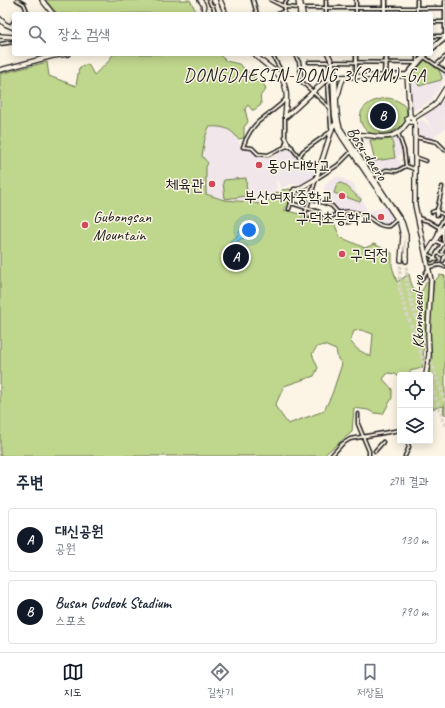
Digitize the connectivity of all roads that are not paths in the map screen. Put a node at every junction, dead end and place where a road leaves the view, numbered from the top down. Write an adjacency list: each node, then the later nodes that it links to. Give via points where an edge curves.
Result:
1 (17, 0): 22 (street, via 25,3)
2 (42, 0): 23 (main road)
3 (200, 0): 24 (main road)
4 (209, 0): 25 (street)
5 (220, 0): 26 (main road)
6 (253, 0): 27 (street)
7 (271, 0): 15 (street)
8 (287, 0): 15 (street)
9 (299, 0): 16 (main road)
10 (326, 0): 17 (street)
11 (356, 0): 18 (street)
12 (385, 0): 19 (main road)
13 (417, 0): 20 (street)
14 (445, 0): 21 (street)
15 (284, 7): 16 (street); 28 (street)
16 (300, 8): 17 (street); 29 (main road); 30 (main road)
17 (326, 8): 18 (street); 31 (street)
18 (356, 8): 19 (street); 32 (street)
19 (385, 8): 20 (street); 33 (main road)
20 (417, 8): 21 (street); 34 (street)
21 (445, 8): 37 (street)
22 (27, 12)
23 (51, 12)
24 (205, 12)
25 (214, 12)
26 (225, 12)
27 (256, 12)
28 (284, 12)
29 (300, 12)
30 (302, 12)
31 (326, 12)
32 (356, 12)
33 (385, 12)
34 (417, 12)
35 (0, 19): 38 (main road)
36 (433, 22): 37 (street)
37 (445, 22): 42 (street)
38 (2, 23): 39 (main road)
39 (12, 27)
40 (0, 36): 43 (main road)
41 (433, 36): 42 (street)
42 (445, 36): 46 (main road)
43 (12, 37)
44 (12, 42): 45 (street)
45 (0, 44)
46 (433, 47)
47 (53, 56): 64 (main road)
48 (256, 56): 73 (main road)
49 (273, 56): 73 (street)
50 (295, 56): 75 (street, via 302,82)
51 (327, 56): 59 (main road, Bosu-daero)
52 (356, 56): 60 (street)
53 (386, 56): 62 (main road)
54 (417, 56): 61 (street)
55 (423, 56): 61 (main road)
56 (425, 56): 63 (street)
57 (445, 57): 63 (street)
58 (309, 62): 59 (street)
59 (330, 62): 60 (street); 65 (main road, Bosu-daero); 70 (main road, Bosu-daero)
60 (356, 62): 62 (street); 72 (street)
61 (417, 63): 62 (street); 67 (main road)
62 (386, 64): 68 (main road); 69 (main road)
63 (436, 65): 66 (street)
64 (0, 70)
65 (334, 70): 70 (main road, Bosu-daero); 71 (main road)
66 (445, 71)
67 (407, 75): 69 (main road); 82 (main road, Kkonmaeul-ro)
68 (380, 76): 69 (main road); 72 (main road)
69 (385, 76)
70 (334, 77): 71 (main road); 75 (main road, via 326,80); 77 (main road, Bosu-daero); 79 (street, via 328,84); 83 (main road, Bosu-daero)
71 (344, 77): 72 (main road); 77 (main road)
72 (356, 77)
73 (282, 78): 76 (main road)
74 (445, 89): 82 (main road, via 435,105)
75 (313, 92): 79 (street); 80 (main road)
76 (286, 98): 78 (main road); 92 (street, via 255,125)
77 (336, 98): 83 (main road, Bosu-daero)
78 (286, 105): 80 (main road, via 288,110); 81 (main road)
79 (330, 108): 85 (street)
80 (293, 111): 81 (main road)
81 (285, 116): 89 (street)
82 (410, 119): 86 (main road); 90 (main road, Kkonmaeul-ro)
83 (337, 123): 84 (main road, Bosu-daero); 85 (main road); 91 (main road, Bosu-daero)
84 (340, 128): 87 (main road); 91 (main road, Bosu-daero)
85 (333, 130): 102 (street, via 303,151); 105 (main road)
86 (398, 133): 88 (main road, via 385,137); 104 (street)
87 (354, 135): 88 (main road); 91 (main road)
88 (359, 135): 100 (street, Bosu-daero, via 362,143)
89 (285, 137): 93 (street); 94 (street)
90 (415, 137): 99 (street, via 437,142); 101 (main road, Kkonmaeul-ro)
91 (345, 139): 100 (main road, Bosu-daero)
92 (245, 142): 97 (street); 97 (street, via 243,147)
93 (288, 143): 94 (street); 95 (street); 96 (street)
94 (285, 144): 95 (street); 98 (street)
95 (287, 146): 96 (street); 98 (street)
96 (292, 147): 102 (street)
97 (247, 148): 98 (street, via 252,148 260,155 268,155)
98 (283, 148)
99 (445, 150)
100 (354, 151): 107 (main road, Bosu-daero); 109 (street); 125 (main road, Bosu-daero)
101 (415, 157): 103 (street); 106 (main road, Kkonmaeul-ro)
102 (299, 158): 105 (street, via 304,163)
103 (426, 161)
104 (406, 166): 106 (street); 108 (street, via 397,171 386,170)
105 (320, 168): 109 (main road)
106 (415, 170): 124 (main road, Kkonmaeul-ro, via 415,205)
107 (369, 172): 108 (street); 110 (main road, Bosu-daero)
108 (378, 175): 110 (street)
109 (316, 179): 112 (main road); 113 (street)
110 (377, 182): 137 (main road, Bosu-daero, via 402,222 406,236)
111 (442, 188): 119 (street)
112 (295, 192): 113 (street); 114 (street)
113 (310, 198): 115 (street); 120 (street, via 332,206)
114 (291, 202): 115 (street); 116 (street)
115 (307, 208): 117 (street); 121 (street)
116 (289, 209)
117 (319, 212)
118 (432, 212): 119 (street)
119 (438, 212): 122 (street); 123 (street)
120 (338, 213): 125 (street, via 345,211 365,216 385,227); 126 (street); 127 (street, via 343,217 343,222)
121 (305, 214)
122 (437, 215)
123 (445, 215): 128 (street, via 440,225)
124 (418, 218): 128 (street); 133 (main road, Kkonmaeul-ro)
125 (397, 219): 135 (main road, Bosu-daero, via 403,236)
126 (303, 221)
127 (349, 222)
128 (443, 227): 129 (main road); 130 (street)
129 (436, 239): 131 (street, via 442,244); 133 (main road)
130 (445, 245): 132 (street)
131 (437, 253): 132 (street); 134 (street)
132 (444, 254): 138 (street)
133 (427, 255): 134 (street); 139 (main road, Kkonmaeul-ro)
134 (433, 259): 136 (street)
135 (401, 260)
136 (438, 260)
137 (406, 261)
138 (444, 261)
139 (429, 267): 140 (street); 141 (street); 142 (main road, Kkonmaeul-ro, via 431,280)
140 (445, 267)
141 (419, 282)
142 (426, 372)
143 (358, 414): 145 (street, via 358,424)
144 (397, 430): 145 (street)
145 (363, 436): 149 (street, via 342,444); 150 (street)
146 (383, 442): 148 (street)
147 (407, 444): 151 (street, via 409,447)
148 (376, 451)
149 (331, 456)
150 (369, 456)
151 (405, 456)

